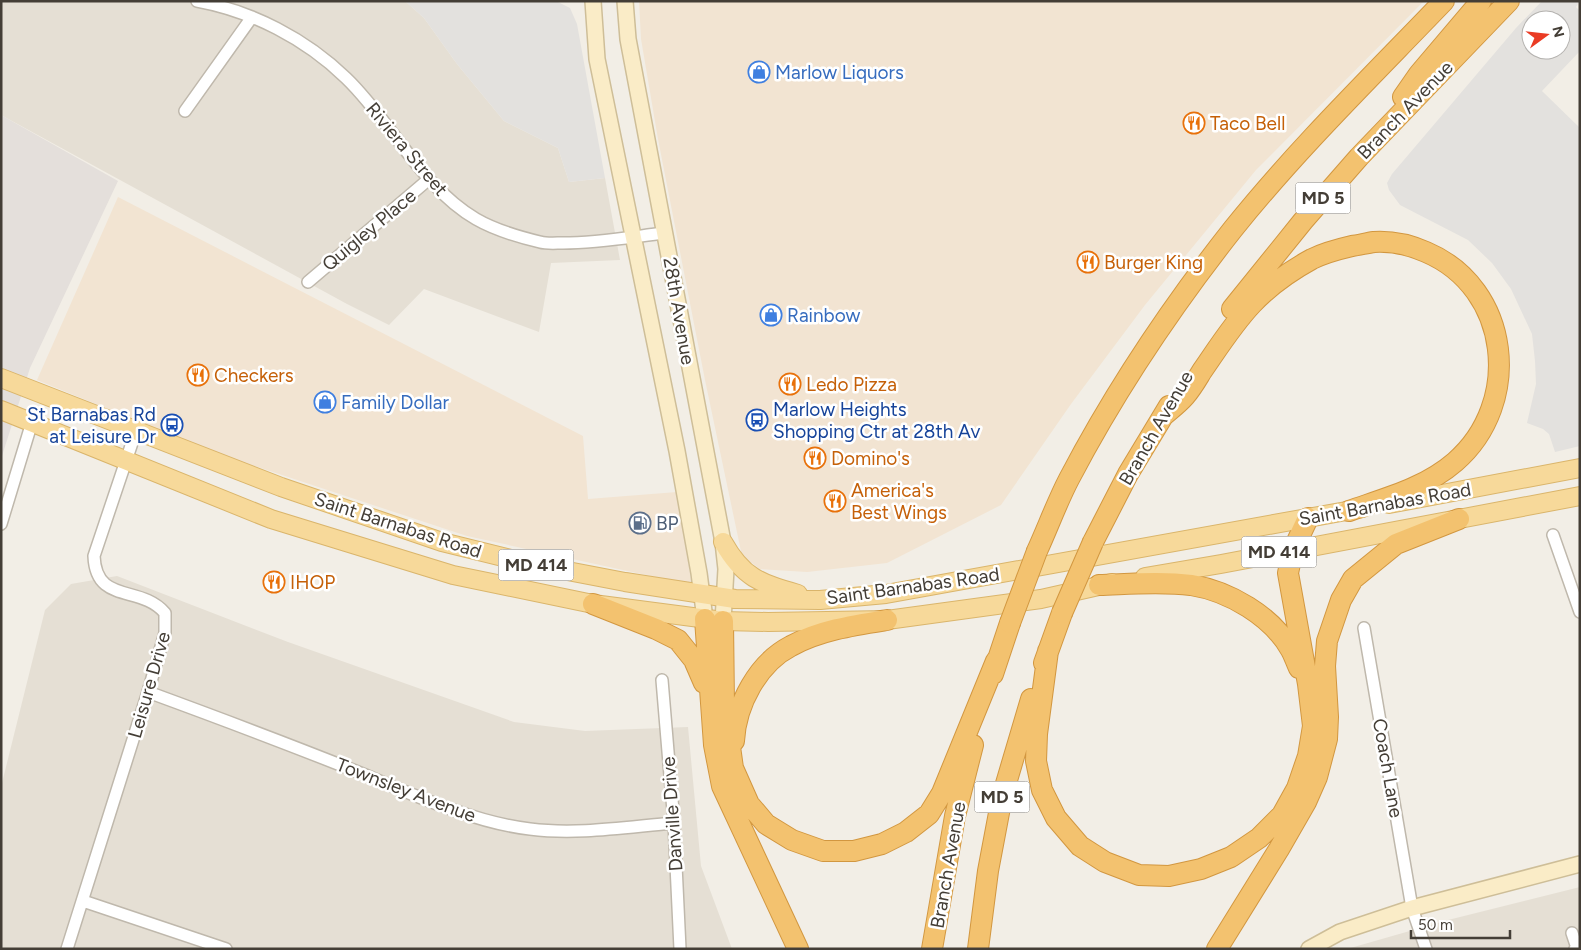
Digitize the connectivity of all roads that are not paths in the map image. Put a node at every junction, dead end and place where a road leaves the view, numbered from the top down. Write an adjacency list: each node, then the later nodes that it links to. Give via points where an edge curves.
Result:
1 (197, 1): 7 (street, Riviera Street)
2 (594, 1): 12 (street, 28th Avenue, via 597,59)
3 (625, 1): 11 (street, 28th Avenue, via 629,45)
4 (1482, 1): 9 (highway, via 1419,74)
5 (1509, 1): 9 (highway, Branch Avenue / MD 5)
6 (1441, 4): 39 (highway, Branch Avenue / MD 5, bridge, via 1233,229 1156,336 1069,480 1037,551)
7 (252, 18): 8 (street); 10 (street, Riviera Street, via 290,35 347,78)
8 (185, 111)
9 (1359, 157): 16 (highway, Branch Avenue / MD 5, via 1226,316)
10 (429, 179): 12 (street, Riviera Street, via 476,219 542,243); 13 (street, Quigley Place)
11 (664, 233): 12 (street, Riviera Street); 27 (street, 28th Avenue)
12 (632, 237): 30 (street, 28th Avenue, via 677,451)
13 (308, 282)
14 (1, 378): 18 (main road, Saint Barnabas Road / MD 414)
15 (1, 410): 17 (main road, Saint Barnabas Road / MD 414)
16 (1163, 416): 22 (highway, via 1185,396 1252,304 1273,284 1314,258 1374,242 1415,248 1435,256 1468,282 1484,304 1499,349 1496,396 1485,425 1456,462 1426,483); 38 (highway, Branch Avenue / MD 5, bridge, via 1093,542)
17 (32, 422): 19 (main road, Saint Barnabas Road / MD 414); 25 (street)
18 (136, 431): 19 (street, Leisure Drive); 30 (main road, Saint Barnabas Road / MD 414, via 281,487 442,542 531,564)
19 (126, 460): 33 (main road, Saint Barnabas Road / MD 414, via 270,519 406,561 491,584); 41 (street, Leisure Drive, via 94,556 94,568 105,585 154,602 165,613 165,633)
20 (1580, 468): 22 (main road, Saint Barnabas Road / MD 414)
21 (1580, 496): 24 (main road, Saint Barnabas Road / MD 414)
22 (1349, 511): 23 (main road, Saint Barnabas Road / MD 414)
23 (1308, 518): 28 (highway); 32 (main road, Saint Barnabas Road / MD 414, via 886,594)
24 (1459, 519): 28 (main road, Saint Barnabas Road / MD 414); 56 (highway, via 1396,544 1352,579 1327,641 1327,739 1317,777 1279,849)
25 (1, 524)
26 (1553, 535): 34 (street)
27 (723, 542): 31 (street, 28th Avenue); 32 (main road, via 731,557 747,574 763,584)
28 (1293, 550): 29 (main road, Saint Barnabas Road / MD 414); 43 (highway, via 1288,572)
29 (1098, 585): 36 (main road, Saint Barnabas Road / MD 414, via 1041,599); 43 (highway, via 1191,585 1242,603 1270,623 1291,649)
30 (702, 594): 31 (main road, Saint Barnabas Road / MD 414); 35 (street, 28th Avenue)
31 (725, 598): 32 (main road, Saint Barnabas Road / MD 414); 35 (street, 28th Avenue)
32 (820, 600)
33 (593, 604): 35 (main road, Saint Barnabas Road / MD 414); 42 (highway, via 678,640 694,660)
34 (1580, 612)
35 (714, 620): 36 (main road, Saint Barnabas Road / MD 414); 42 (highway); 44 (highway)
36 (887, 620): 44 (highway, via 850,626 811,638 774,657 747,692 734,736)
37 (1364, 628): 48 (street, Coach Lane)
38 (1048, 651): 43 (highway, via 1037,734 1036,761 1042,790 1056,818 1080,846 1105,862 1139,875 1169,876 1201,869 1231,857 1259,838 1277,820 1297,788 1308,756 1313,726); 55 (highway, Branch Avenue / MD 5, via 1002,797)
39 (996, 662): 44 (highway, via 942,793 929,814 906,832 882,844 854,851 823,851 792,840 766,824 749,804); 54 (highway, Branch Avenue / MD 5, via 955,816)
40 (662, 680): 45 (street, Danville Drive)
41 (148, 692): 45 (street, Townsley Avenue, via 433,802 501,824 530,830 569,831); 47 (street, Leisure Drive)
42 (710, 696): 53 (highway, via 714,745 722,786)
43 (1310, 700)
44 (733, 768)
45 (674, 823): 52 (street, Danville Drive)
46 (1580, 864): 48 (street)
47 (83, 901): 50 (street, Leisure Drive); 51 (street)
48 (1412, 908): 57 (street, via 1340,932); 58 (street, Coach Lane)
49 (1572, 933): 59 (street)
50 (67, 949)
51 (226, 949)
52 (680, 949)
53 (798, 949)
54 (932, 949)
55 (978, 949)
56 (1217, 949)
57 (1309, 949)
58 (1426, 949)
59 (1575, 949)

